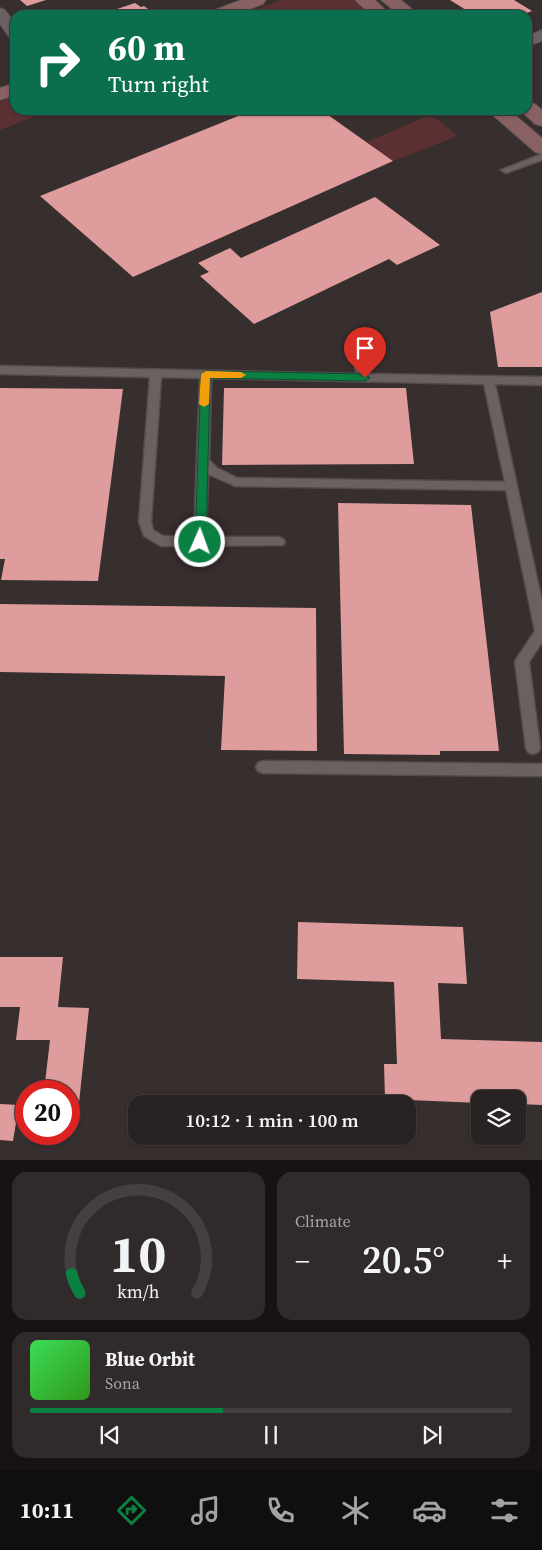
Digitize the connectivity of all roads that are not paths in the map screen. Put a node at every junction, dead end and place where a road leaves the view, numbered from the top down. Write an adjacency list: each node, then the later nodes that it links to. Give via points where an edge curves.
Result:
1 (257, 0): 4 (main road)
2 (364, 0): 5 (main road)
3 (390, 0): 6 (main road)
4 (231, 10)
5 (376, 10)
6 (403, 10)
7 (0, 13): 8 (street)
8 (10, 27)
9 (532, 111): 11 (main road)
10 (503, 115): 12 (main road)
11 (542, 120)
12 (542, 148)
13 (542, 156): 14 (lane)
14 (506, 170)
15 (362, 353): 19 (lane, via 360,369)
16 (0, 370): 17 (lane)
17 (156, 374): 18 (lane); 24 (lane, via 145,522 148,533 161,541)
18 (206, 374): 19 (lane); 22 (lane)
19 (365, 378): 20 (lane)
20 (489, 380): 21 (lane); 23 (lane)
21 (542, 381)
22 (203, 462): 23 (lane, via 235,482); 24 (lane)
23 (512, 486): 26 (lane, via 542,632 522,661)
24 (200, 542): 25 (lane)
25 (279, 542)
26 (533, 748)
27 (263, 767): 28 (lane)
28 (542, 770)

